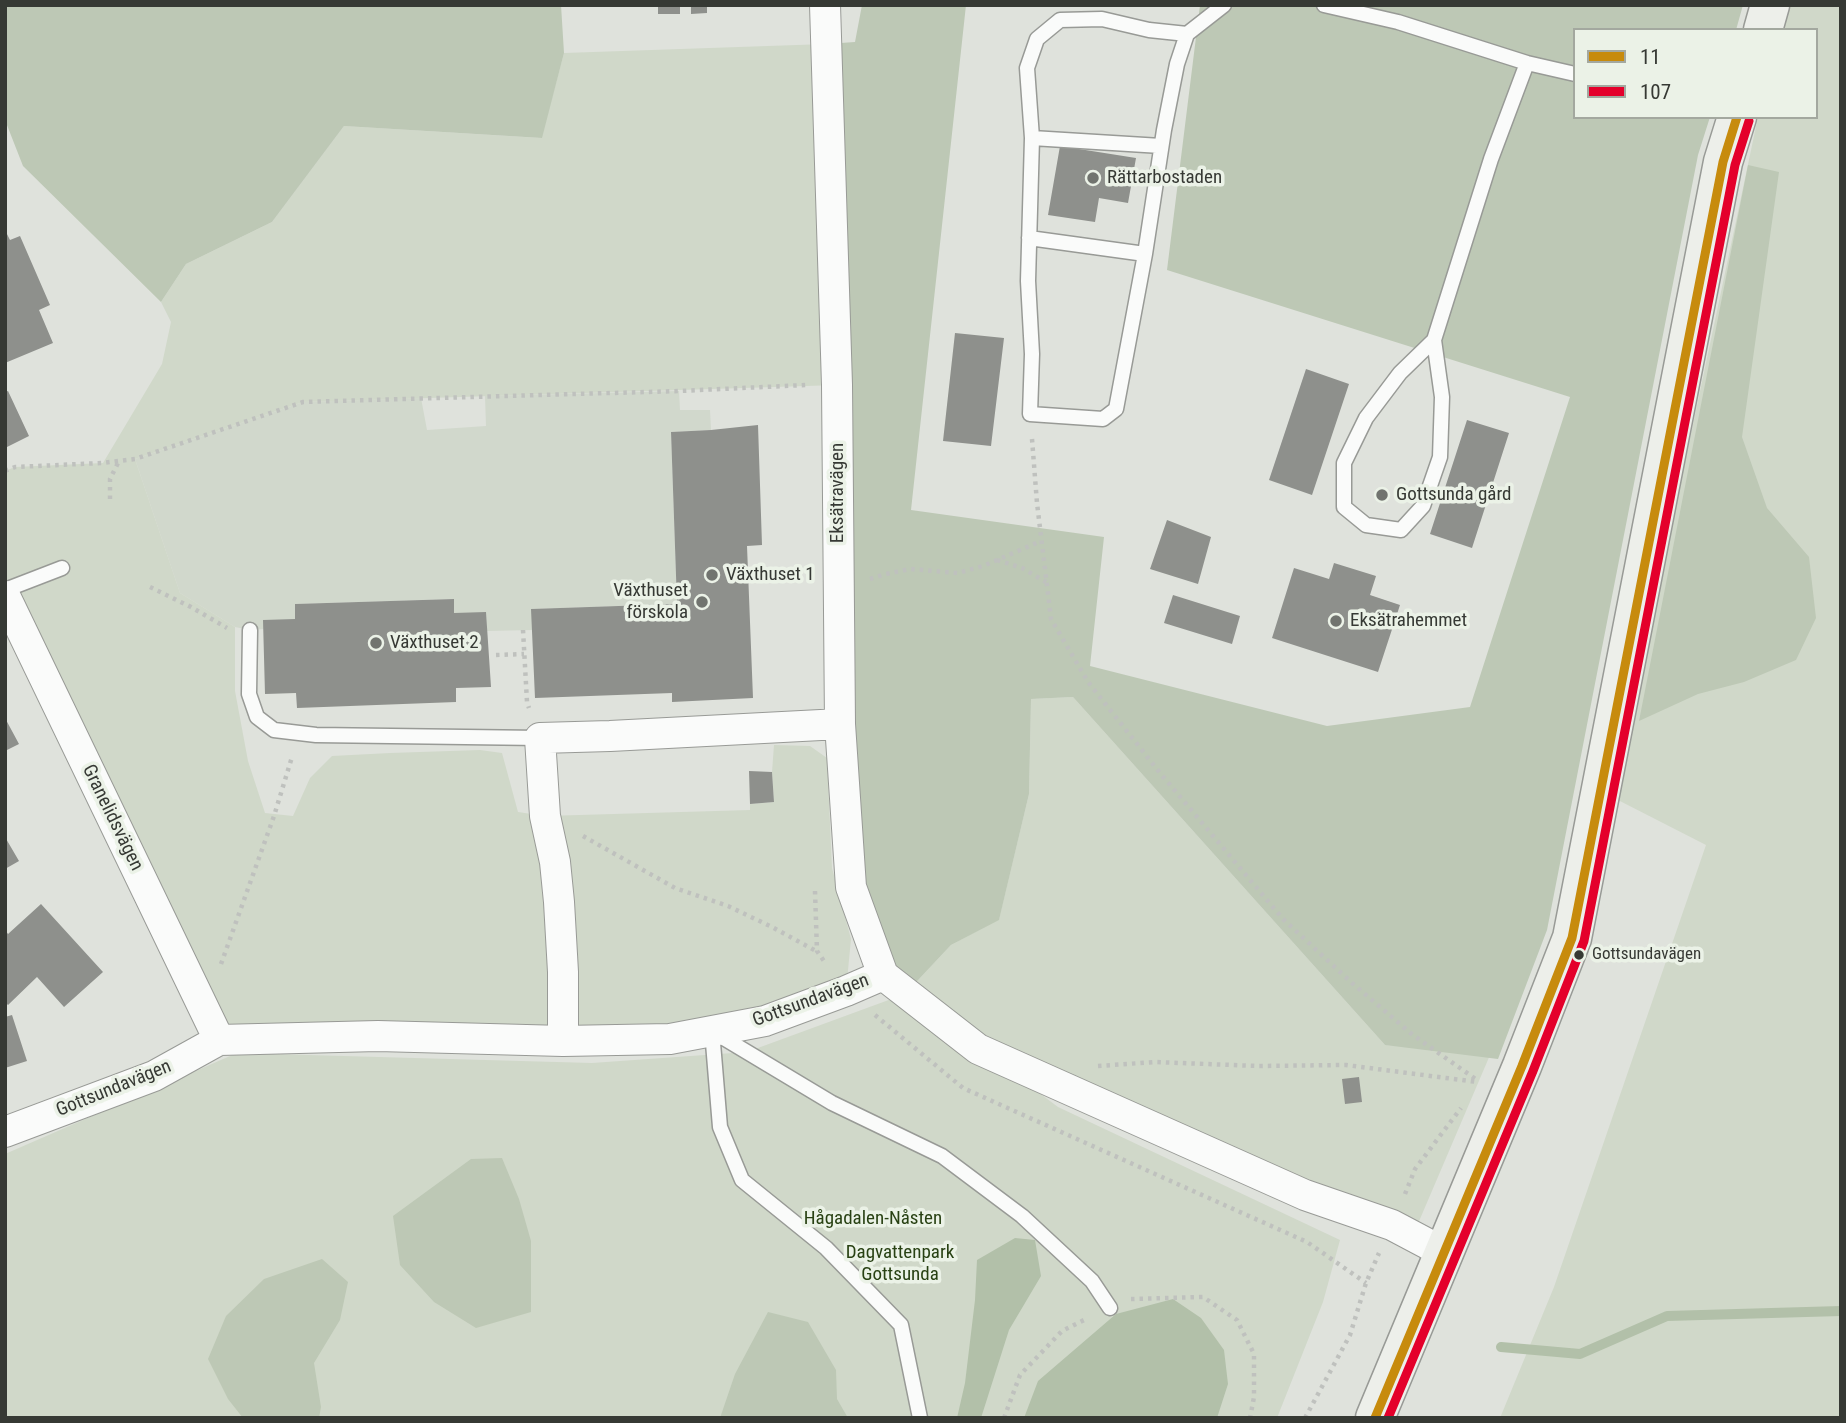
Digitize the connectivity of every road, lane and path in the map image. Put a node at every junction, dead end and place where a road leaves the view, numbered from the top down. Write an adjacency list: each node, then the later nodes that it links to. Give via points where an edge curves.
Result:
1 (825, 5): 23 (street, Eksätravägen)
2 (1224, 5): 6 (lane)
3 (1324, 5): 7 (lane, via 1398,22)
4 (1770, 5): 5 (street)
5 (1764, 28)
6 (1187, 34): 10 (lane, via 1102,19 1060,20 1037,39 1027,68); 11 (lane)
7 (1527, 63): 8 (lane); 14 (lane, via 1491,159)
8 (1573, 74)
9 (1736, 119): 50 (street, via 1723,162 1572,938)
10 (1032, 138): 11 (lane); 12 (lane)
11 (1161, 146): 13 (lane)
12 (1029, 238): 13 (lane); 16 (lane)
13 (1145, 254): 16 (lane, via 1116,409 1103,419)
14 (1434, 340): 14 (lane, via 1366,418 1344,463 1344,507 1366,525 1401,530 1423,506 1440,457 1442,397)
15 (811, 385): 17 (path, via 303,402)
16 (1030, 414): 20 (path)
17 (119, 461): 18 (path); 19 (path, via 110,479)
18 (5, 471)
19 (110, 499)
20 (1041, 541): 21 (path); 24 (path)
21 (996, 560): 23 (path, via 958,573 910,569 861,582); 24 (path, via 1022,568)
22 (62, 568): 26 (lane)
23 (839, 581): 32 (street, Eksätravägen)
24 (1046, 583): 44 (path, via 1051,619 1088,682 1283,919 1413,1035)
25 (150, 587): 29 (path, via 231,631)
26 (5, 590)
27 (5, 596): 42 (street, Granelidsvägen)
28 (523, 630): 30 (path)
29 (250, 634): 33 (lane, via 249,695 257,717 274,730)
30 (524, 654): 31 (path); 34 (path, via 527,702)
31 (496, 655)
32 (840, 724): 34 (street); 39 (street, Eksätravägen, via 851,887)
33 (299, 733): 34 (lane); 38 (path)
34 (540, 738): 35 (street)
35 (545, 816): 37 (path, via 675,888 727,906); 43 (street, via 559,902)
36 (815, 883): 37 (path)
37 (817, 951): 40 (path)
38 (217, 975)
39 (883, 975): 40 (street, Gottsundavägen); 45 (street, Gottsundavägen, via 978,1049)
40 (846, 991): 41 (street, Gottsundavägen, via 765,1021); 51 (path, via 962,1088 1307,1242)
41 (712, 1031): 43 (street, Gottsundavägen, via 670,1039); 52 (lane, via 832,1103 942,1156 1022,1216 1093,1281); 53 (lane, via 720,1127 742,1180 826,1248 901,1325)
42 (219, 1040): 43 (street, Gottsundavägen, via 378,1036); 48 (street, Gottsundavägen, via 154,1076)
43 (563, 1041)
44 (1481, 1082): 45 (path, via 1346,1065 1155,1062 1100,1066); 46 (path)
45 (1064, 1088): 49 (street, Gottsundavägen, via 1305,1195)
46 (1474, 1092)
47 (1466, 1101): 49 (path, via 1415,1169)
48 (5, 1132)
49 (1392, 1225): 50 (street, Gottsundavägen); 51 (path)
50 (1443, 1252): 57 (street)
51 (1366, 1283): 56 (path, via 1350,1335)
52 (1110, 1308): 54 (path, via 1062,1331 1020,1374); 55 (path, via 1130,1299 1203,1297 1237,1320 1255,1354)
53 (920, 1418)
54 (1004, 1418)
55 (1250, 1418)
56 (1306, 1418)
57 (1376, 1418)

